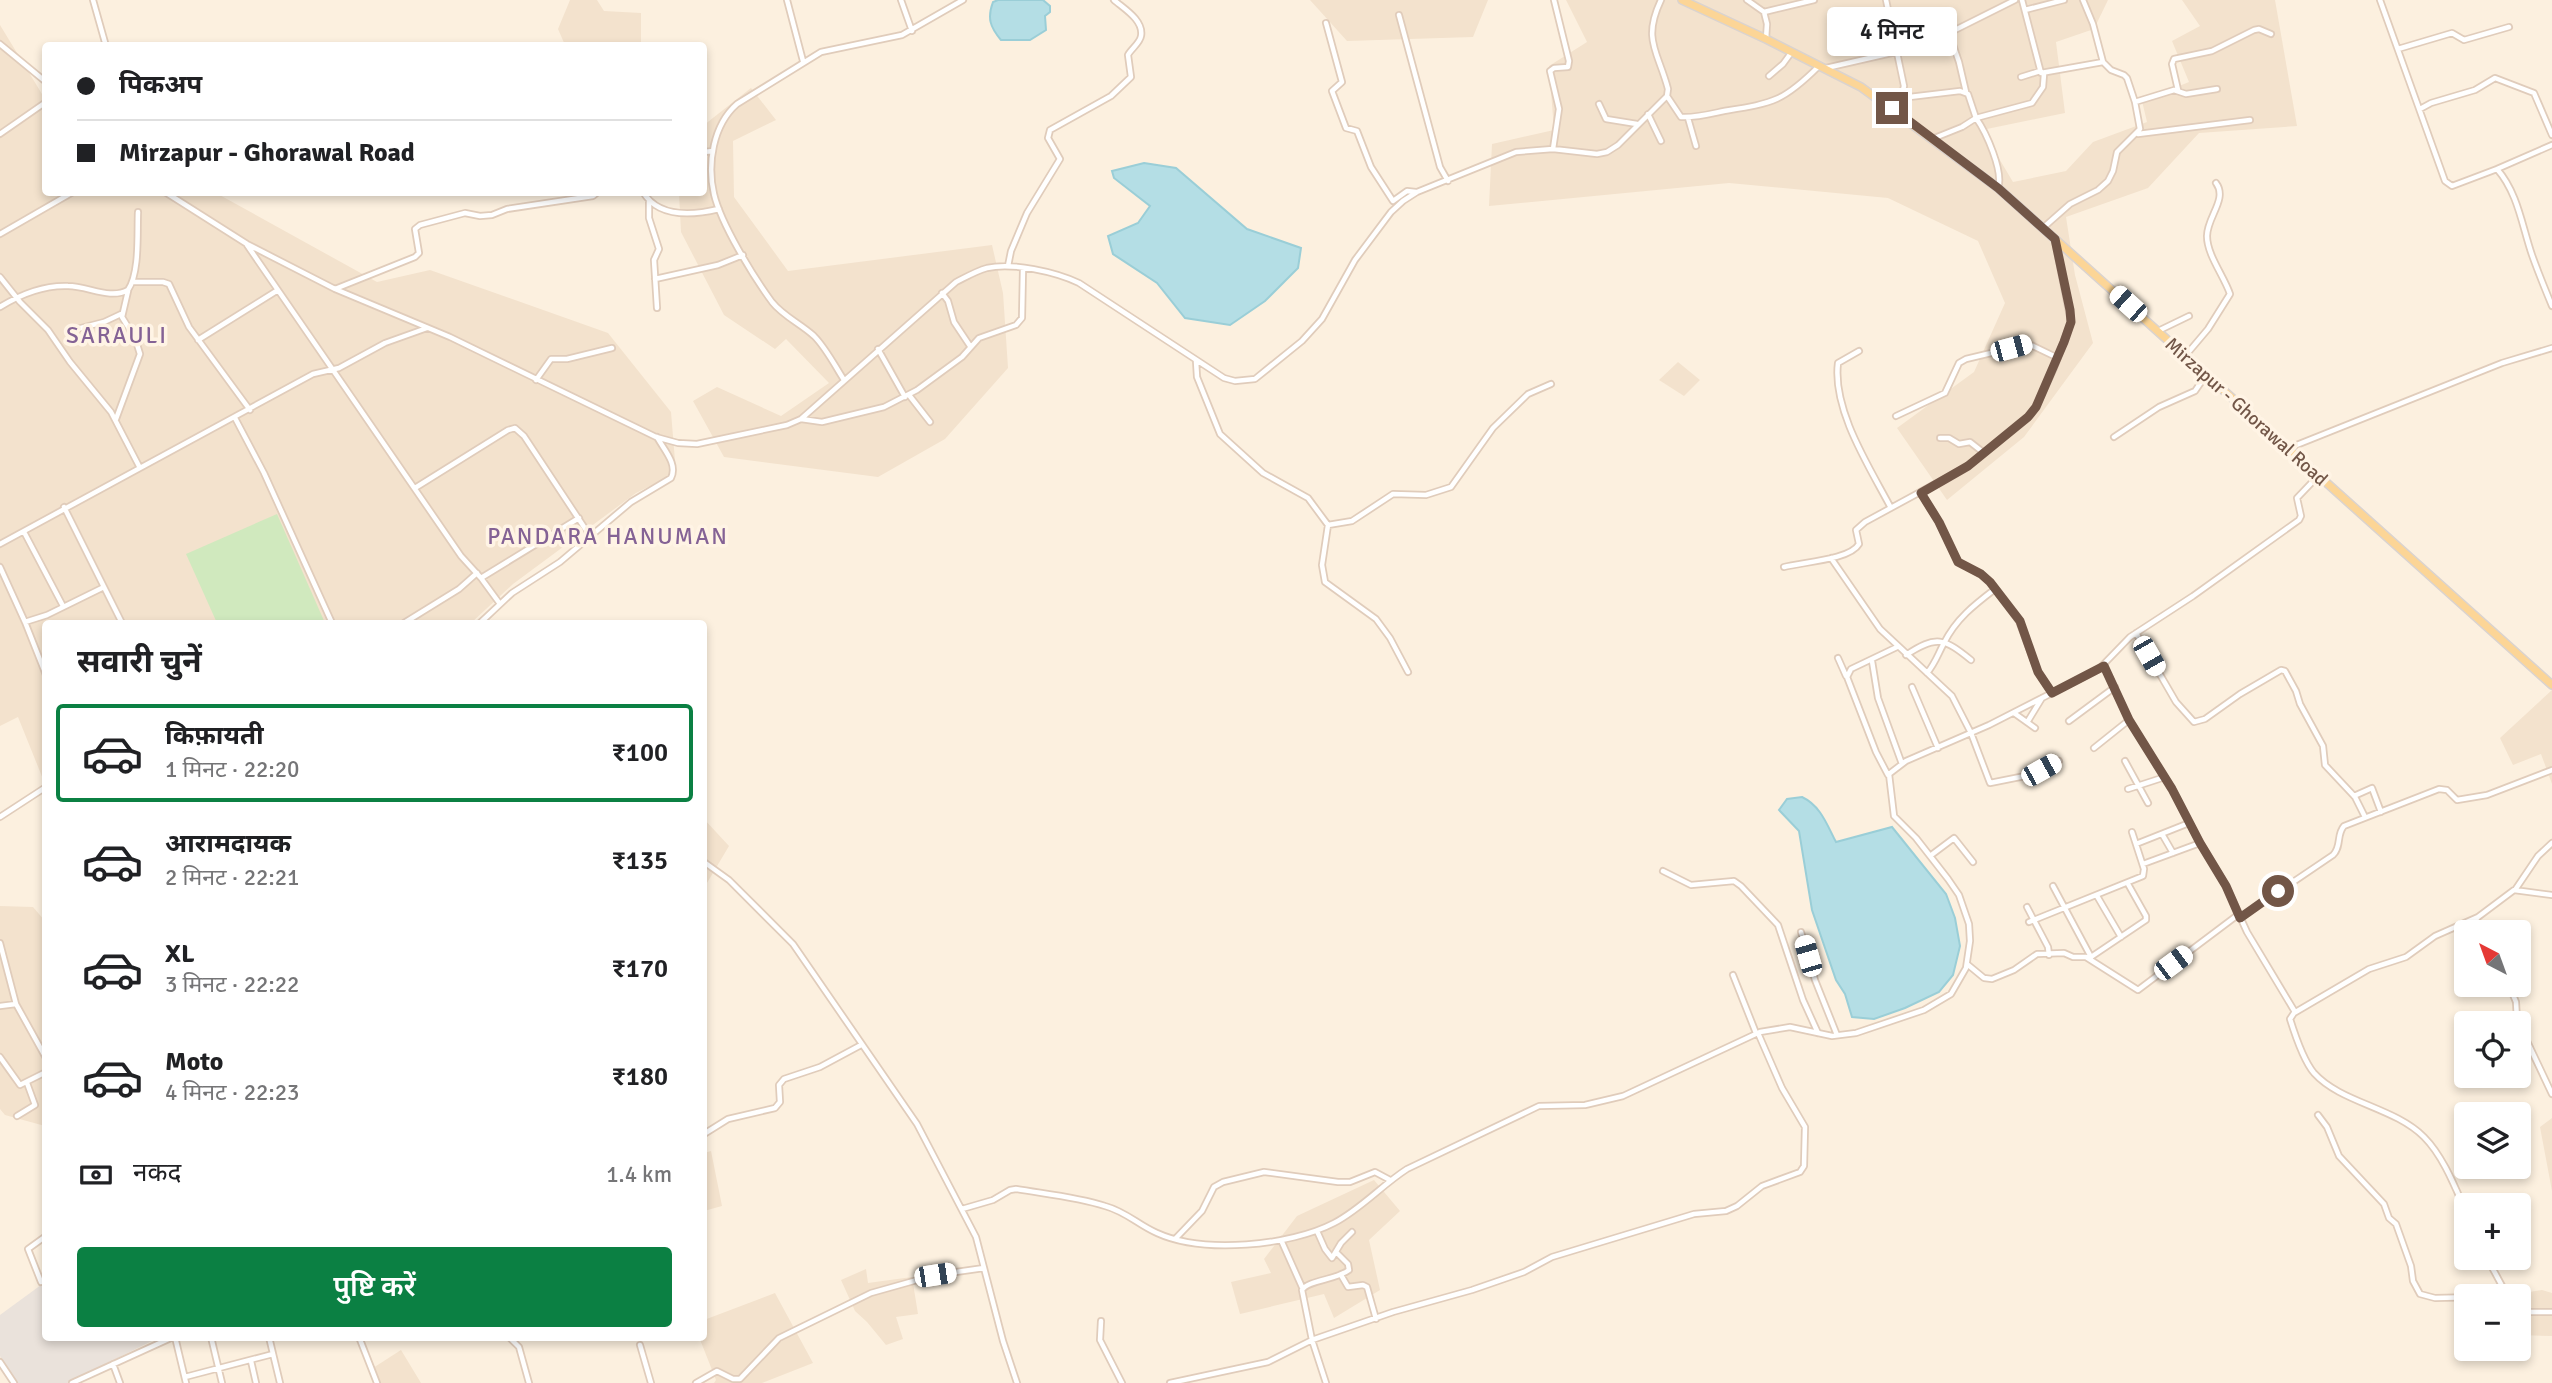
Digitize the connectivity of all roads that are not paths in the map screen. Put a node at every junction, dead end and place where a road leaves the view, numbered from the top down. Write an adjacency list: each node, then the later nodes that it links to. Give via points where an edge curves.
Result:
1 (93, 0): 27 (street)
2 (787, 0): 32 (street)
3 (901, 0): 23 (street)
4 (963, 0): 23 (street)
5 (1114, 0): 81 (street, via 1133,16 1141,32 1128,55 1131,77 1111,96 1050,130 1048,138 1059,155 1059,164 1027,213)
6 (1554, 0): 61 (street, via 1569,61 1567,67 1551,70 1559,109)
7 (1661, 0): 42 (street, via 1652,19 1651,36)
8 (1682, 0): 26 (main road, Mirzapur - Ghorawal Road)
9 (1748, 0): 19 (street)
10 (1814, 0): 17 (street)
11 (1886, 0): 31 (street)
12 (2015, 0): 24 (street)
13 (2022, 0): 18 (street)
14 (2064, 0): 18 (street)
15 (2083, 0): 33 (street)
16 (2380, 0): 29 (street)
17 (1793, 2): 19 (street)
18 (2025, 10): 35 (street)
19 (1764, 12): 26 (street)
20 (1399, 15): 65 (street, via 1440,167)
21 (1326, 23): 68 (street, via 1342,82 1332,91 1346,128 1357,131 1371,167 1393,201 1407,191)
22 (2509, 27): 29 (street, via 2464,40 2452,33)
23 (912, 31): 32 (street, via 821,52)
24 (1949, 33): 31 (street); 41 (street)
25 (2270, 34): 40 (street, via 2254,30 2213,51 2174,59)
26 (1766, 39): 30 (main road, Mirzapur - Ghorawal Road)
27 (105, 42)
28 (0, 44): 38 (street)
29 (2398, 49): 48 (street)
30 (1792, 52): 34 (main road, Mirzapur - Ghorawal Road); 36 (street)
31 (1896, 52): 34 (street); 43 (street, via 1904,86)
32 (803, 61): 62 (street, via 727,112)
33 (2103, 62): 35 (street); 44 (street, via 2124,75)
34 (1821, 67): 47 (main road, Mirzapur - Ghorawal Road); 50 (street, via 1777,100)
35 (2042, 73): 37 (street); 51 (street, via 2042,90 2032,103)
36 (1769, 76)
37 (2021, 77)
38 (42, 79)
39 (2217, 89): 40 (street, via 2186,94)
40 (2178, 90): 44 (street)
41 (1966, 92): 43 (street); 51 (street)
42 (1667, 96): 49 (street); 50 (street, via 1678,116)
43 (1901, 98): 47 (street)
44 (2136, 102): 55 (street, via 2141,124)
45 (1599, 104): 53 (street, via 1606,119)
46 (42, 105): 54 (street)
47 (1892, 108): 57 (main road, Mirzapur - Ghorawal Road)
48 (2420, 109): 56 (street, via 2499,78 2534,93); 64 (street, via 2448,185)
49 (1648, 114): 53 (street); 58 (street)
50 (1688, 118): 60 (street)
51 (1976, 118): 57 (street); 67 (street, via 2000,176)
52 (2250, 120): 55 (street)
53 (1638, 125): 61 (street, via 1607,152)
54 (0, 134)
55 (2137, 134): 76 (street, via 2117,152 2108,181 2070,204)
56 (2552, 135)
57 (1931, 139): 67 (main road, Mirzapur - Ghorawal Road)
58 (1661, 141)
59 (2552, 145): 64 (street)
60 (1696, 146)
61 (1553, 149): 65 (street, via 1516,152)
62 (713, 151): 63 (street); 74 (street, via 713,192)
63 (707, 152)
64 (2497, 169): 92 (street, via 2518,206)
65 (1448, 181): 68 (street)
66 (2216, 183): 106 (street, via 2221,196 2207,237 2230,294)
67 (1998, 188): 76 (main road, Mirzapur - Ghorawal Road)
68 (1417, 192): 108 (street, via 1391,212 1355,260 1322,319 1275,365 1255,379 1235,380)
69 (66, 196): 77 (street)
70 (171, 196): 79 (street)
71 (593, 196): 87 (street, via 492,215 465,213 420,225 415,229 419,253 415,257)
72 (646, 196): 73 (street)
73 (649, 200): 74 (street, via 686,215); 84 (street, via 649,218 659,249 653,260)
74 (719, 209): 80 (street)
75 (138, 212): 85 (street)
76 (2044, 228): 78 (main road, Mirzapur - Ghorawal Road)
77 (0, 234)
78 (2055, 239): 99 (main road, Mirzapur - Ghorawal Road); 107 (street, via 2071,322)
79 (247, 244): 87 (street); 89 (street)
80 (743, 255): 84 (street); 112 (street, via 773,303 815,338)
81 (1008, 266): 82 (street); 90 (street, via 984,268)
82 (1023, 269): 101 (street, via 1021,320); 108 (street, via 1062,275 1079,283)
83 (0, 276): 86 (street)
84 (655, 279): 94 (street)
85 (132, 282): 88 (street); 100 (street, via 169,284)
86 (3, 285): 91 (street)
87 (335, 289): 97 (street)
88 (128, 290): 91 (street, via 116,294 59,286); 95 (street)
89 (278, 290): 100 (street); 109 (street)
90 (942, 293): 101 (street); 104 (street)
91 (16, 298): 93 (street); 118 (street, via 48,330)
92 (2552, 306)
93 (0, 307)
94 (657, 308)
95 (121, 314): 98 (street); 118 (street, via 140,354)
96 (2189, 316): 99 (street)
97 (428, 327): 109 (street); 111 (street)
98 (73, 330)
99 (2158, 331): 106 (main road, Mirzapur - Ghorawal Road)
100 (198, 340): 115 (street)
101 (970, 346): 114 (street)
102 (612, 348): 111 (street, via 551,359)
103 (2552, 348): 124 (street, via 2502,363)
104 (878, 349): 112 (street); 114 (street)
105 (1859, 351): 131 (street, via 1838,363 1843,406)
106 (2186, 355): 110 (main road, Mirzapur - Ghorawal Road)
107 (2058, 358): 116 (street, via 2029,344 1966,359 1959,363 1945,393); 125 (street, via 2036,407)
108 (1196, 360): 133 (street, via 1197,376 1220,434 1263,473 1308,498)
109 (332, 370): 115 (street, via 313,374); 128 (street)
110 (2206, 374): 122 (street, via 2195,391 2159,407); 124 (main road, Mirzapur - Ghorawal Road)
111 (536, 380): 121 (street)
112 (844, 380): 119 (street)
113 (1551, 384): 133 (street, via 1528,394 1493,428 1451,487 1426,495 1393,494 1352,521)
114 (907, 396): 119 (street, via 876,410 822,422); 120 (street)
115 (250, 410): 117 (street)
116 (1896, 416)
117 (235, 418): 126 (street); 146 (street)
118 (116, 419): 126 (street)
119 (801, 419): 121 (street, via 697,444)
120 (930, 422)
121 (656, 437): 135 (street, via 674,466 671,478 642,494)
122 (2114, 437)
123 (1940, 438): 125 (street, via 1970,442)
124 (2288, 449): 127 (main road, Mirzapur - Ghorawal Road)
125 (1984, 453): 129 (street)
126 (140, 468): 130 (street)
127 (2318, 476): 150 (street, via 2297,498 2299,520); 162 (main road, Mirzapur - Ghorawal Road)
128 (415, 488): 132 (street, via 508,430 518,430); 140 (street)
129 (1921, 493): 131 (street); 142 (street, via 1958,562 1981,574)
130 (64, 507): 134 (street); 141 (street)
131 (1891, 508): 137 (street, via 1856,530 1858,548)
132 (579, 518): 135 (street); 140 (street)
133 (1328, 525): 159 (street, via 1322,565 1325,582 1376,619)
134 (24, 532): 136 (street); 144 (street)
135 (590, 536): 143 (street)
136 (0, 544)
137 (1831, 558): 139 (street); 152 (street, via 1867,613)
138 (0, 567): 149 (street)
139 (1784, 567)
140 (479, 575): 143 (street); 147 (street)
141 (104, 587): 144 (street); 145 (street)
142 (1995, 589): 151 (street, via 1965,613); 165 (street, via 2020,621 2038,672)
143 (500, 604): 148 (street)
144 (63, 606): 149 (street)
145 (120, 620)
146 (331, 620)
147 (409, 620)
148 (483, 620)
149 (25, 622): 157 (street)
150 (2136, 633): 158 (street); 184 (street, via 2176,702 2194,722 2286,671 2323,746 2328,769)
151 (1944, 642): 153 (street, via 1929,641); 155 (street); 160 (street)
152 (1897, 647): 153 (street); 156 (street)
153 (1906, 655): 160 (street)
154 (1839, 658): 161 (street)
155 (1971, 660)
156 (1872, 661): 161 (street); 177 (street, via 1878,698)
157 (42, 665)
158 (2104, 666): 164 (street); 165 (street)
159 (1408, 672)
160 (1927, 673): 172 (street, via 1952,696)
161 (1847, 677): 179 (street)
162 (2552, 685)
163 (1912, 687): 173 (street)
164 (2115, 687): 168 (street); 170 (street)
165 (2052, 693): 166 (street)
166 (2042, 698): 167 (street); 169 (street)
167 (2014, 713): 169 (street); 172 (street)
168 (2129, 720): 174 (street); 180 (street)
169 (2028, 721): 171 (street)
170 (2069, 721)
171 (2035, 728)
172 (1971, 733): 173 (street); 175 (street, via 1992,784)
173 (1938, 748): 177 (street)
174 (2094, 748)
175 (2059, 761)
176 (2125, 761): 181 (street)
177 (1902, 764): 179 (street)
178 (2552, 770): 186 (street, via 2474,799 2457,800 2439,789)
179 (1888, 776): 196 (street, via 1894,816)
180 (2165, 777): 181 (street); 189 (street)
181 (2140, 785): 182 (street); 185 (street)
182 (2129, 789)
183 (42, 790): 187 (street)
184 (2354, 796): 186 (street, via 2371,788); 188 (street)
185 (2148, 803)
186 (2381, 812): 188 (street)
187 (0, 817)
188 (2365, 817): 208 (street, via 2342,827 2333,855)
189 (2189, 823): 191 (street); 192 (street)
190 (2132, 832): 194 (street)
191 (2162, 834): 194 (street); 195 (street)
192 (2200, 843): 195 (street); 208 (street)
193 (2552, 843): 203 (street)
194 (2136, 844): 198 (street)
195 (2173, 853): 198 (street)
196 (1930, 856): 197 (street, via 1954,838); 216 (street, via 1963,904 1970,932)
197 (1973, 862)
198 (2143, 864): 201 (street, via 2143,876)
199 (707, 865): 226 (street, via 729,880 793,944)
200 (1663, 872): 224 (street, via 1691,885 1734,881 1774,919)
201 (2128, 884): 205 (street); 212 (street, via 2146,918)
202 (2053, 886): 207 (street)
203 (2514, 890): 204 (street); 209 (street)
204 (2552, 895)
205 (2097, 896): 207 (street); 212 (street)
206 (2027, 907): 210 (street)
207 (2066, 908): 210 (street); 215 (street)
208 (2240, 916): 215 (street, via 2138,990); 222 (street)
209 (2476, 919): 222 (street, via 2435,936 2406,957 2369,969)
210 (2032, 921): 214 (street)
211 (1801, 932): 225 (street)
212 (2121, 937): 215 (street)
213 (0, 943): 217 (street)
214 (2049, 955): 215 (street); 216 (street, via 2037,954 1992,979)
215 (2092, 959)
216 (1967, 964): 225 (street, via 1956,988 1943,1000 1888,1024)
217 (3, 965): 220 (street)
218 (1733, 975): 223 (street)
219 (2514, 998): 231 (street, via 2517,1020)
220 (16, 1004): 221 (street); 227 (street)
221 (0, 1006)
222 (2295, 1012): 236 (street, via 2290,1021 2311,1070 2424,1137)
223 (1757, 1033): 224 (street, via 1790,1027); 235 (street, via 1623,1096 1585,1105 1539,1107); 251 (street, via 1805,1127 1800,1172 1762,1186 1726,1211 1695,1214 1552,1256 1524,1272)
224 (1819, 1034): 225 (street)
225 (1838, 1035)
226 (861, 1045): 234 (street, via 820,1067 784,1079 775,1108 728,1119); 237 (street, via 917,1125)
227 (42, 1051)
228 (0, 1057): 230 (street, via 19,1084)
229 (42, 1074): 230 (street)
230 (27, 1082): 233 (street, via 35,1105)
231 (2552, 1094)
232 (2318, 1115): 248 (street, via 2339,1156 2384,1204 2396,1224 2420,1294)
233 (17, 1116)
234 (707, 1133)
235 (1390, 1180): 238 (street, via 1362,1205); 240 (street, via 1375,1172 1350,1182 1264,1172 1235,1178 1214,1187 1202,1211)
236 (2456, 1193)
237 (962, 1209): 240 (street, via 1016,1189 1104,1206); 244 (street)
238 (1317, 1231): 242 (street); 243 (street, via 1329,1256 1333,1258)
239 (1352, 1231): 243 (street)
240 (1175, 1238): 242 (street, via 1223,1244)
241 (42, 1239): 246 (street, via 28,1249)
242 (1282, 1240): 247 (street)
243 (1337, 1252): 245 (street, via 1349,1268)
244 (984, 1268): 267 (street, via 935,1275 871,1293 779,1338); 268 (street)
245 (1341, 1275): 247 (street); 251 (street, via 1348,1287 1367,1287)
246 (41, 1282)
247 (1302, 1287): 253 (street)
248 (2454, 1298)
249 (2531, 1312): 250 (street)
250 (2552, 1312)
251 (1376, 1319): 253 (street)
252 (1101, 1321): 280 (street, via 1100,1340)
253 (1312, 1340): 281 (street, via 1268,1362); 282 (street)
254 (165, 1341): 264 (street)
255 (175, 1341): 266 (street)
256 (212, 1341): 265 (street)
257 (270, 1341): 261 (street)
258 (361, 1341): 275 (street)
259 (513, 1341): 276 (street)
260 (640, 1345): 277 (street)
261 (273, 1354): 262 (street); 274 (street)
262 (251, 1361): 265 (street); 273 (street)
263 (0, 1362): 269 (street)
264 (113, 1364): 270 (street); 271 (street)
265 (219, 1369): 266 (street); 272 (street)
266 (186, 1380)
267 (738, 1381): 278 (street, via 717,1371)
268 (1016, 1381): 279 (street)
269 (13, 1383)
270 (72, 1383)
271 (120, 1383)
272 (222, 1383)
273 (256, 1383)
274 (280, 1383)
275 (377, 1383)
276 (529, 1383)
277 (650, 1383)
278 (696, 1383)
279 (1010, 1383)
280 (1122, 1383)
281 (1170, 1383)
282 (1326, 1383)

